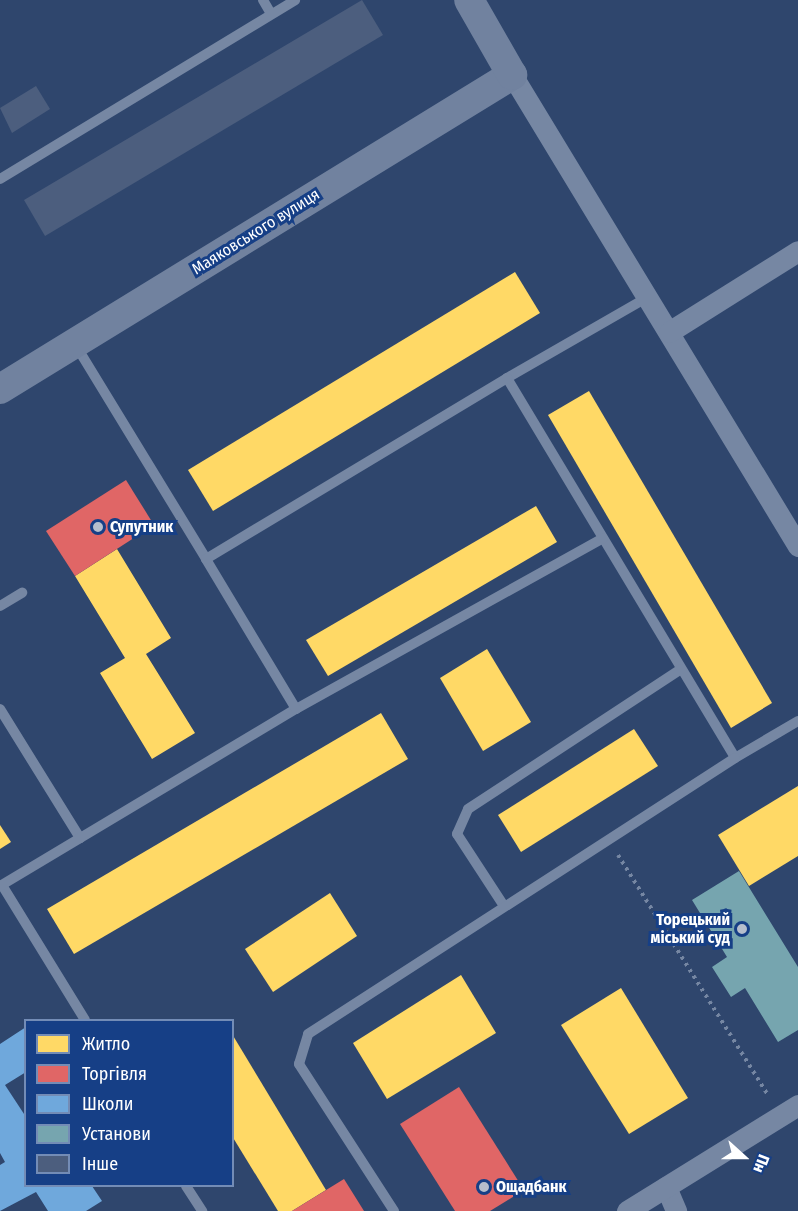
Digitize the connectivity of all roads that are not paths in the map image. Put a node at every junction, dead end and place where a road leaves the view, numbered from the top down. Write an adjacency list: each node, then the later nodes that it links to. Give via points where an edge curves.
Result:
1 (263, 0): 4 (lane)
2 (295, 0): 4 (lane)
3 (469, 0): 5 (main road)
4 (271, 14): 6 (lane)
5 (512, 75): 8 (street); 10 (main road, Маяковського вулиця)
6 (0, 179)
7 (798, 251): 9 (street)
8 (648, 297): 9 (street); 11 (lane)
9 (669, 332): 14 (street)
10 (74, 344): 12 (main road, Маяковського вулиця); 15 (lane)
11 (507, 378): 13 (lane); 15 (lane)
12 (0, 389)
13 (603, 538): 18 (lane); 20 (lane)
14 (798, 546)
15 (206, 559): 20 (lane)
16 (22, 593): 17 (lane)
17 (0, 606)
18 (681, 669): 22 (lane); 25 (lane, via 468,809 457,834)
19 (0, 709): 23 (lane)
20 (296, 709): 23 (lane)
21 (798, 721): 22 (lane)
22 (735, 758): 25 (lane)
23 (80, 838): 24 (lane)
24 (1, 885): 26 (lane)
25 (504, 906): 31 (lane, via 308,1034 299,1064)
26 (84, 1019)
27 (790, 1111): 29 (street)
28 (187, 1187): 30 (lane)
29 (666, 1187): 32 (street); 33 (street)
30 (202, 1211)
31 (394, 1211)
32 (627, 1211)
33 (676, 1211)

